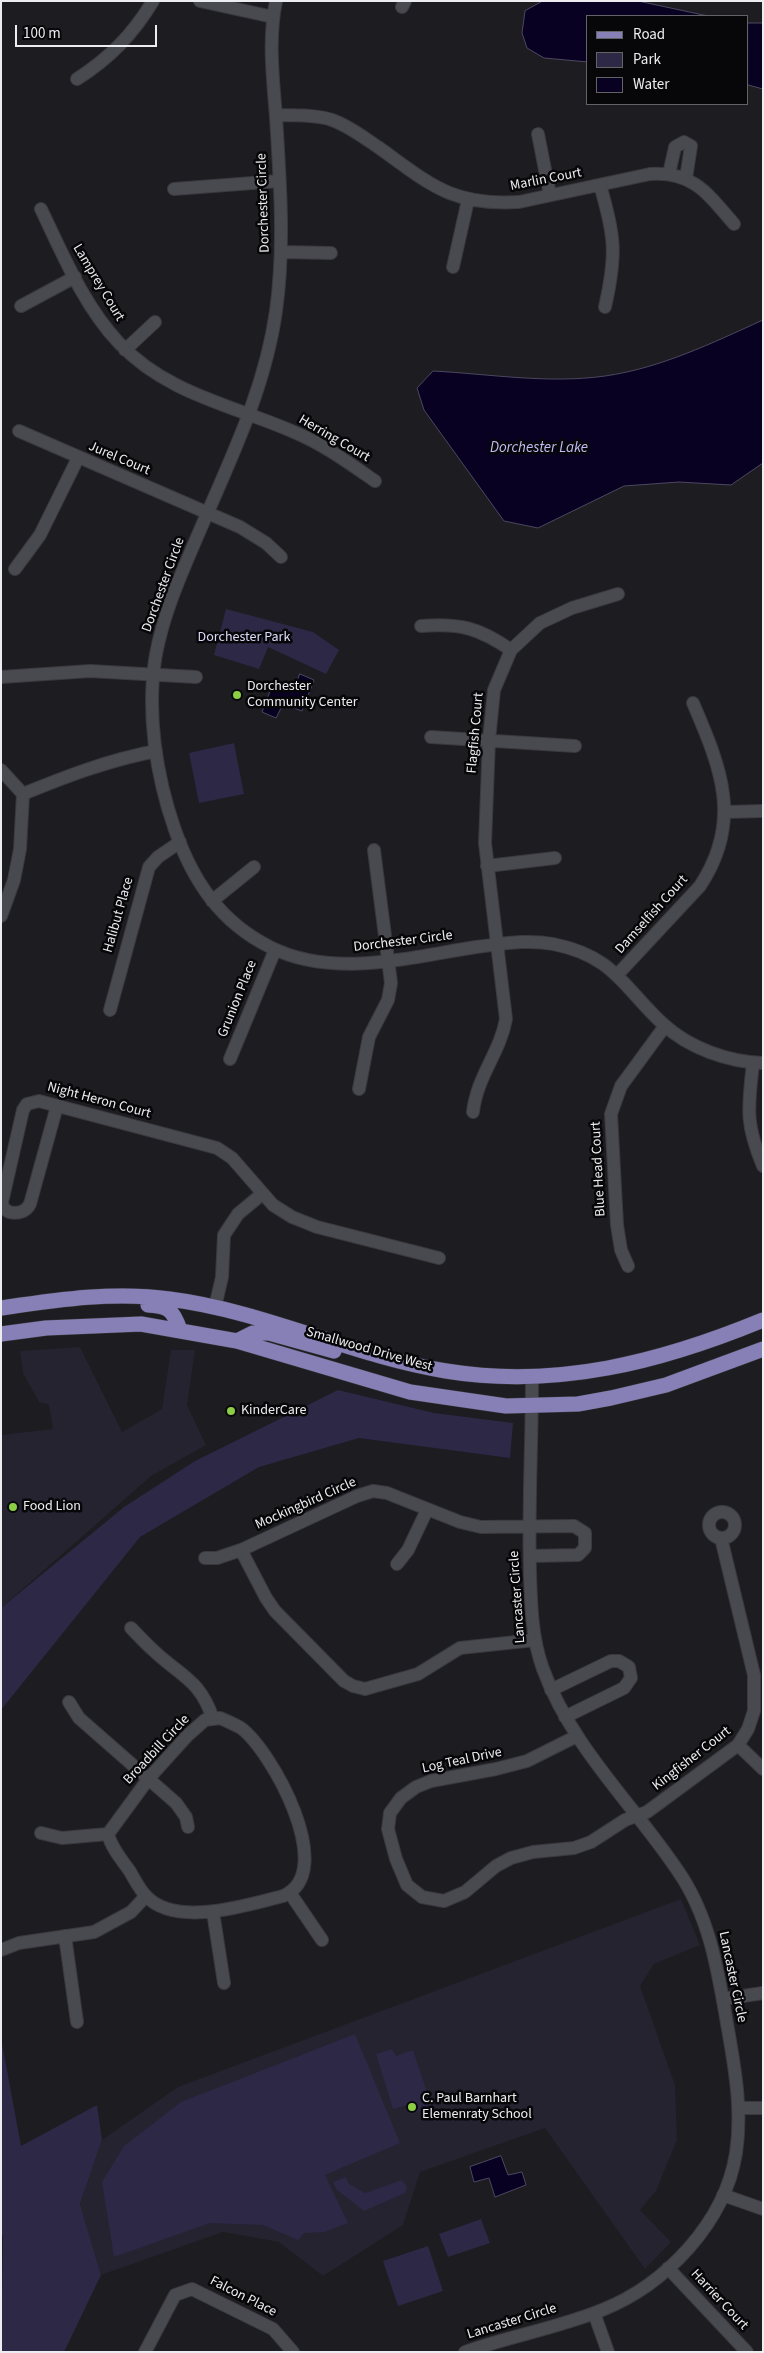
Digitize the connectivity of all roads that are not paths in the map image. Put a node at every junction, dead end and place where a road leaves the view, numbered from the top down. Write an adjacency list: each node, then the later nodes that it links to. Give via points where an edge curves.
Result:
1 (154, 1): 5 (street, via 132,34 114,53)
2 (200, 1): 4 (street)
3 (276, 1): 4 (street, Dorchester Circle)
4 (273, 17): 6 (street, Dorchester Circle, via 271,71)
5 (77, 79)
6 (276, 116): 10 (street, Dorchester Circle); 14 (street, Marlin Court, via 320,117 335,121 358,133 437,188)
7 (538, 134): 13 (street)
8 (669, 174): 9 (street, Marlin Court); 9 (street, via 675,147 684,142 691,146 692,154); 11 (street, Marlin Court, via 650,174)
9 (686, 178): 16 (street, Marlin Court, via 703,189)
10 (279, 181): 12 (street); 17 (street, Dorchester Circle)
11 (600, 185): 13 (street, Marlin Court); 22 (street, via 610,217 614,247)
12 (174, 189)
13 (550, 195): 14 (street, Marlin Court, via 518,202)
14 (468, 200): 19 (street)
15 (41, 209): 20 (street, Lamprey Court)
16 (734, 224)
17 (282, 252): 18 (street); 25 (street, Dorchester Circle, via 272,333)
18 (331, 253)
19 (453, 267)
20 (75, 276): 21 (street); 24 (street, Lamprey Court, via 103,324)
21 (21, 306)
22 (605, 306)
23 (155, 322): 24 (street)
24 (125, 350): 25 (street, Lamprey Court, via 170,384)
25 (250, 415): 28 (street, Herring Court, via 306,438); 29 (street, Dorchester Circle)
26 (19, 431): 27 (street, Jurel Court)
27 (78, 458): 29 (street, Jurel Court); 31 (street, via 40,535)
28 (375, 481)
29 (207, 513): 30 (street, Jurel Court, via 255,535); 35 (street, Dorchester Circle, via 173,595 159,642)
30 (281, 557)
31 (15, 569)
32 (618, 594): 34 (street, Flagfish Court, via 572,608 540,624)
33 (421, 626): 34 (street, via 473,628)
34 (511, 650): 40 (street, Flagfish Court, via 494,690)
35 (154, 674): 36 (street, via 90,670); 37 (street); 42 (street, Dorchester Circle)
36 (1, 677)
37 (196, 677)
38 (693, 703): 46 (street, Damselfish Court, via 723,785)
39 (431, 737): 40 (street)
40 (489, 740): 41 (street); 50 (street, Flagfish Court)
41 (576, 746)
42 (156, 751): 44 (street, via 97,765); 47 (street, Dorchester Circle, via 165,797)
43 (1, 770): 44 (street)
44 (23, 794): 53 (street, via 14,880)
45 (763, 811): 46 (street)
46 (725, 812): 57 (street, Damselfish Court, via 721,842 705,878)
47 (180, 842): 52 (street, Dorchester Circle); 58 (street, Halibut Place, via 149,867)
48 (374, 850): 56 (street)
49 (555, 858): 50 (street)
50 (487, 866): 54 (street, Flagfish Court)
51 (254, 867): 52 (street)
52 (212, 902): 55 (street, Dorchester Circle, via 243,930)
53 (1, 916)
54 (496, 944): 56 (street, Dorchester Circle); 57 (street, Dorchester Circle, via 530,941 561,946 595,959); 64 (street, Flagfish Court, via 506,1019 500,1043 477,1088)
55 (275, 950): 56 (street, Dorchester Circle, via 329,963); 60 (street, Grunion Place)
56 (389, 960): 62 (street, via 390,991 369,1037)
57 (618, 974): 59 (street, Dorchester Circle)
58 (110, 1010)
59 (665, 1026): 61 (street, Dorchester Circle, via 706,1050); 68 (street, Blue Head Court, via 620,1086 611,1114 616,1225)
60 (230, 1059)
61 (758, 1063): 65 (street, via 748,1120)
62 (359, 1089)
63 (57, 1106): 63 (street, Night Heron Court, via 28,1209 13,1213 5,1210 2,1202 8,1168 24,1106 35,1100); 66 (street, Night Heron Court, via 217,1148 232,1158)
64 (473, 1112)
65 (763, 1166)
66 (262, 1194): 67 (street, Night Heron Court, via 282,1212 303,1222); 71 (street, via 238,1214 224,1235 222,1276)
67 (439, 1258)
68 (628, 1266)
69 (73, 1300): 70 (main road, Smallwood Drive West); 71 (main road, Smallwood Drive West, via 94,1297 169,1298); 73 (main road, via 166,1308 174,1314)
70 (1, 1308)
71 (215, 1308): 77 (main road, Smallwood Drive West, via 276,1323 402,1362)
72 (763, 1320): 78 (main road, Smallwood Drive West, via 668,1354 608,1368)
73 (180, 1330): 74 (main road, Smallwood Drive West, via 114,1324); 75 (main road, Smallwood Drive West)
74 (1, 1334)
75 (237, 1341): 77 (main road, via 253,1333 269,1333 381,1365); 79 (main road, Smallwood Drive West, via 410,1392 506,1406)
76 (763, 1349): 79 (main road, Smallwood Drive West, via 666,1385 578,1404)
77 (446, 1371): 78 (main road, Smallwood Drive West)
78 (532, 1378): 79 (street, Lancaster Circle)
79 (532, 1406): 81 (street, Lancaster Circle)
80 (427, 1510): 81 (street, Mockingbird Circle, via 472,1525); 83 (street, Mockingbird Circle, via 387,1493 366,1493); 86 (street, via 408,1550)
81 (530, 1526): 84 (street, Lancaster Circle); 84 (street, Mockingbird Circle, via 579,1528 586,1543 578,1555)
82 (721, 1538): 94 (street, Kingfisher Court, via 754,1674 754,1711)
83 (241, 1550): 85 (street, Mockingbird Circle, via 217,1558); 88 (street, via 276,1611 344,1681 359,1688 371,1689 418,1674 460,1648)
84 (530, 1556): 88 (street, Lancaster Circle)
85 (205, 1558)
86 (397, 1564)
87 (131, 1628): 92 (street, via 153,1651 196,1686 205,1698)
88 (535, 1640): 89 (street, Lancaster Circle)
89 (551, 1690): 91 (street, Lancaster Circle); 91 (street, via 611,1661 619,1661 629,1667 631,1678 624,1688)
90 (69, 1702): 96 (street, via 79,1718)
91 (565, 1717): 93 (street, Lancaster Circle)
92 (213, 1719): 96 (street, Broadbill Circle, via 197,1725); 101 (street, Broadbill Circle, via 229,1721 251,1738 276,1773 288,1799 299,1827 305,1857 302,1874)
93 (577, 1736): 97 (street, Lancaster Circle); 97 (street, Log Teal Drive, via 527,1761 431,1781 401,1798 390,1813 388,1829 407,1885 422,1897 449,1900 511,1858 574,1848 591,1842)
94 (738, 1745): 95 (street); 97 (street, Kingfisher Court, via 647,1812)
95 (763, 1769)
96 (148, 1778): 98 (street, via 181,1810); 100 (street, Broadbill Circle)
97 (636, 1815): 109 (street, Lancaster Circle, via 680,1872 698,1907 714,1951)
98 (188, 1827)
99 (41, 1833): 100 (street, via 62,1838)
100 (108, 1834): 102 (street, via 111,1844)
101 (290, 1893): 103 (street); 105 (street)
102 (146, 1896): 103 (street, via 182,1912); 104 (street, via 131,1912 107,1927)
103 (212, 1912): 107 (street)
104 (65, 1936): 106 (street, via 19,1943); 110 (street)
105 (322, 1940)
106 (1, 1950)
107 (224, 1983)
108 (763, 1993): 109 (street)
109 (723, 1999): 111 (street, Lancaster Circle, via 737,2076)
110 (77, 2022)
111 (739, 2108): 112 (street); 113 (street, Lancaster Circle, via 736,2153)
112 (763, 2108)
113 (723, 2195): 114 (street); 115 (street, Lancaster Circle, via 699,2234)
114 (763, 2209)
115 (668, 2268): 116 (street, Lancaster Circle, via 636,2293); 121 (street, Harrier Court)
116 (594, 2313): 119 (street, Lancaster Circle); 120 (street)
117 (145, 2352): 118 (street, Falcon Place, via 175,2295 192,2289 273,2328)
118 (293, 2352)
119 (465, 2352)
120 (608, 2352)
121 (747, 2352)

